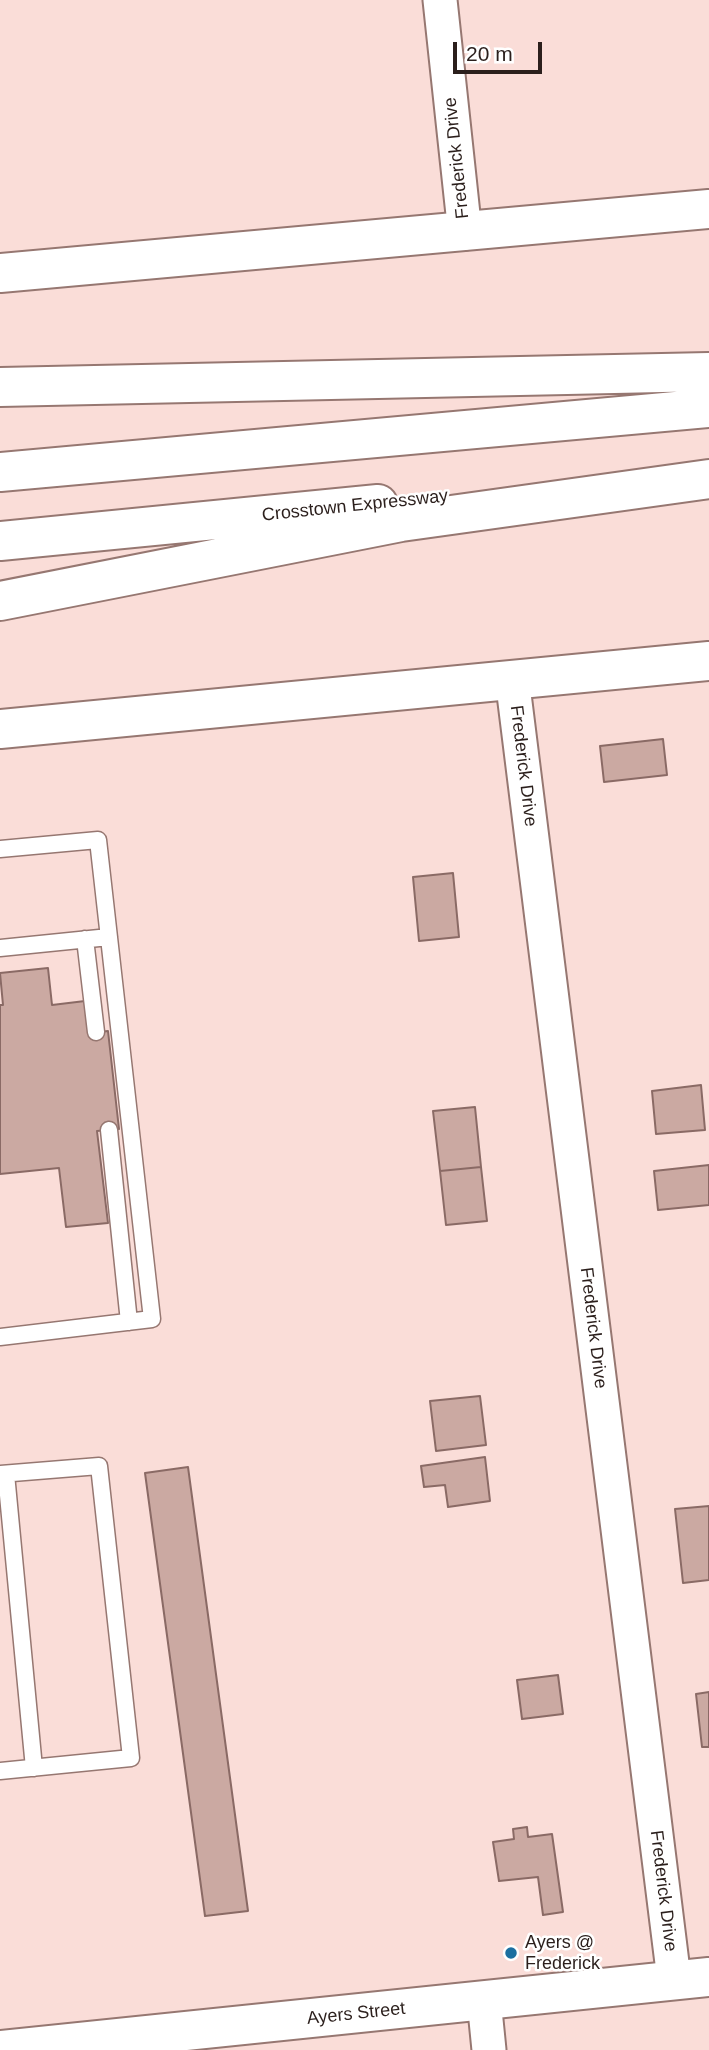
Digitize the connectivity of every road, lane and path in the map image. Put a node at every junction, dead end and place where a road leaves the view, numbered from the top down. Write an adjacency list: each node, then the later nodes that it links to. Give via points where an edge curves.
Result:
1 (440, 0): 3 (street, Frederick Drive)
2 (709, 209): 3 (main road)
3 (465, 233): 4 (main road)
4 (0, 273)
5 (709, 372): 6 (main road)
6 (0, 387)
7 (709, 408): 9 (main road)
8 (709, 471): 11 (main road, Crosstown Expressway)
9 (0, 472)
10 (709, 479): 12 (main road, via 401,522)
11 (0, 541)
12 (0, 601)
13 (709, 660): 14 (main road)
14 (512, 678): 15 (main road); 27 (street, Frederick Drive)
15 (0, 729)
16 (0, 849): 17 (lane, via 98,840)
17 (109, 937): 18 (lane); 22 (lane, via 152,1319)
18 (85, 939): 19 (lane); 20 (lane)
19 (0, 948)
20 (96, 1032)
21 (109, 1130): 22 (lane)
22 (130, 1322): 23 (lane)
23 (0, 1337)
24 (3, 1474): 25 (lane); 25 (lane, via 99,1465 131,1758)
25 (34, 1768): 26 (lane)
26 (0, 1771)
27 (692, 1978): 28 (main road, Ayers Street)
28 (484, 2000): 29 (main road, Ayers Street); 31 (street)
29 (149, 2043): 30 (main road, Ayers Street)
30 (2, 2050)
31 (489, 2050)

